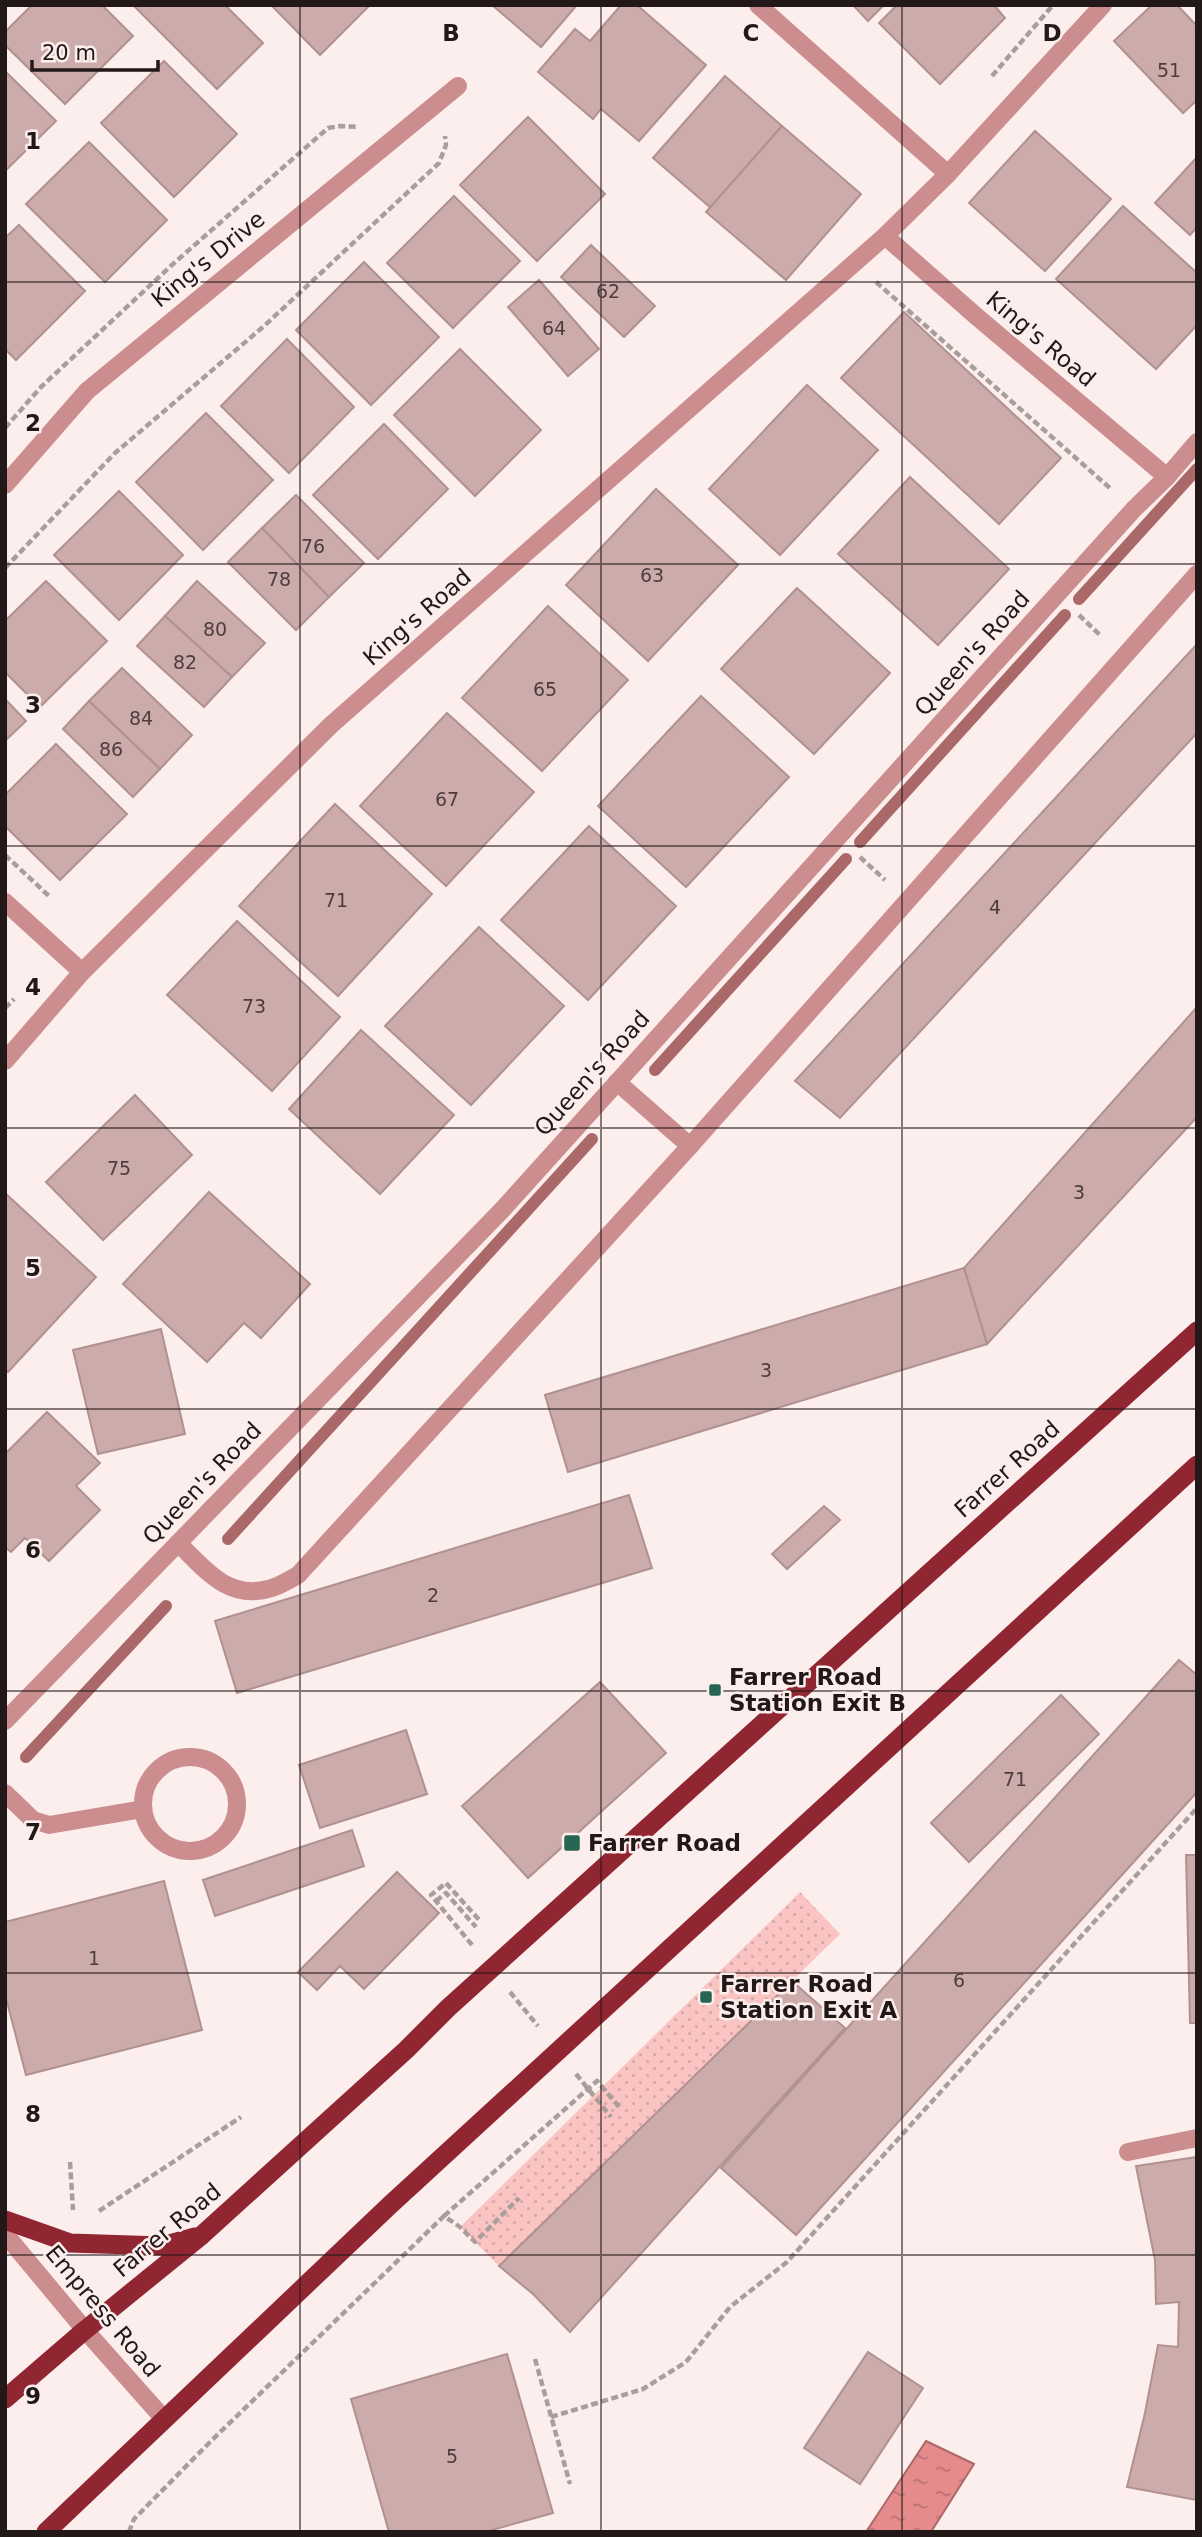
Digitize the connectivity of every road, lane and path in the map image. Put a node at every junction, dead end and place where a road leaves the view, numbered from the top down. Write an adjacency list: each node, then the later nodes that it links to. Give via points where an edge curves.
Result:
1 (758, 5): 5 (street)
2 (1103, 5): 5 (street, King's Road)
3 (451, 91): 4 (street, King's Drive); 13 (path, via 446,145 439,163 263,327 115,453)
4 (402, 131): 8 (path, via 328,128 132,302 41,387); 11 (street, King's Drive, via 87,391)
5 (948, 174): 6 (street, King's Road)
6 (885, 236): 7 (street, King's Road); 10 (street, King's Road)
7 (855, 263): 12 (path); 22 (street, King's Road, via 331,725)
8 (5, 428)
9 (1197, 442): 10 (street, Queen's Road)
10 (1167, 477): 12 (street, Queen's Road)
11 (5, 485)
12 (1134, 509): 24 (street, Queen's Road)
13 (5, 568)
14 (1197, 574): 16 (street)
15 (1077, 614): 16 (path)
16 (1123, 657): 19 (street)
17 (5, 855): 20 (path)
18 (859, 856): 19 (path)
19 (908, 900): 25 (street)
20 (54, 901)
21 (5, 902): 22 (street)
22 (82, 972): 23 (street, King's Road)
23 (5, 1061)
24 (617, 1082): 25 (street); 28 (street, Queen's Road, via 502,1210)
25 (690, 1146): 28 (street, via 298,1575 268,1589 241,1592 223,1584)
26 (1197, 1331): 51 (highway, Farrer Road)
27 (1197, 1465): 57 (highway, via 390,2205)
28 (178, 1543): 29 (street, Queen's Road)
29 (5, 1721)
30 (5, 1793): 32 (street, via 33,1820 49,1825)
31 (1197, 1808): 56 (path, via 787,2262 730,2307 686,2362 643,2389)
32 (143, 1809): 32 (street, via 151,1775 164,1763 181,1757 215,1763 228,1774 238,1807 234,1824 223,1838 209,1848 191,1851 174,1849 159,1839 148,1826)
33 (436, 1901): 34 (path, via 431,1895 446,1883); 35 (path, via 446,1893); 36 (path)
34 (481, 1922)
35 (476, 1927)
36 (480, 1955)
37 (506, 1987): 38 (path)
38 (541, 2030)
39 (576, 2074): 42 (path)
40 (620, 2108): 48 (path, via 597,2081)
41 (241, 2117): 52 (path, via 73,2228)
42 (611, 2117)
43 (1197, 2138): 44 (street)
44 (1128, 2152)
45 (70, 2162): 47 (path)
46 (519, 2198): 48 (path, via 475,2242)
47 (73, 2207)
48 (443, 2216): 60 (path, via 212,2440 134,2519)
49 (5, 2220): 52 (highway)
50 (5, 2234): 53 (street, Empress Road)
51 (202, 2235): 52 (highway, via 162,2246); 53 (highway, Farrer Road)
52 (71, 2243)
53 (85, 2330): 55 (highway, Farrer Road); 57 (street, Empress Road)
54 (535, 2359): 56 (path)
55 (5, 2399)
56 (551, 2417): 58 (path)
57 (164, 2419): 59 (highway)
58 (570, 2484)
59 (46, 2532)
60 (129, 2532)

